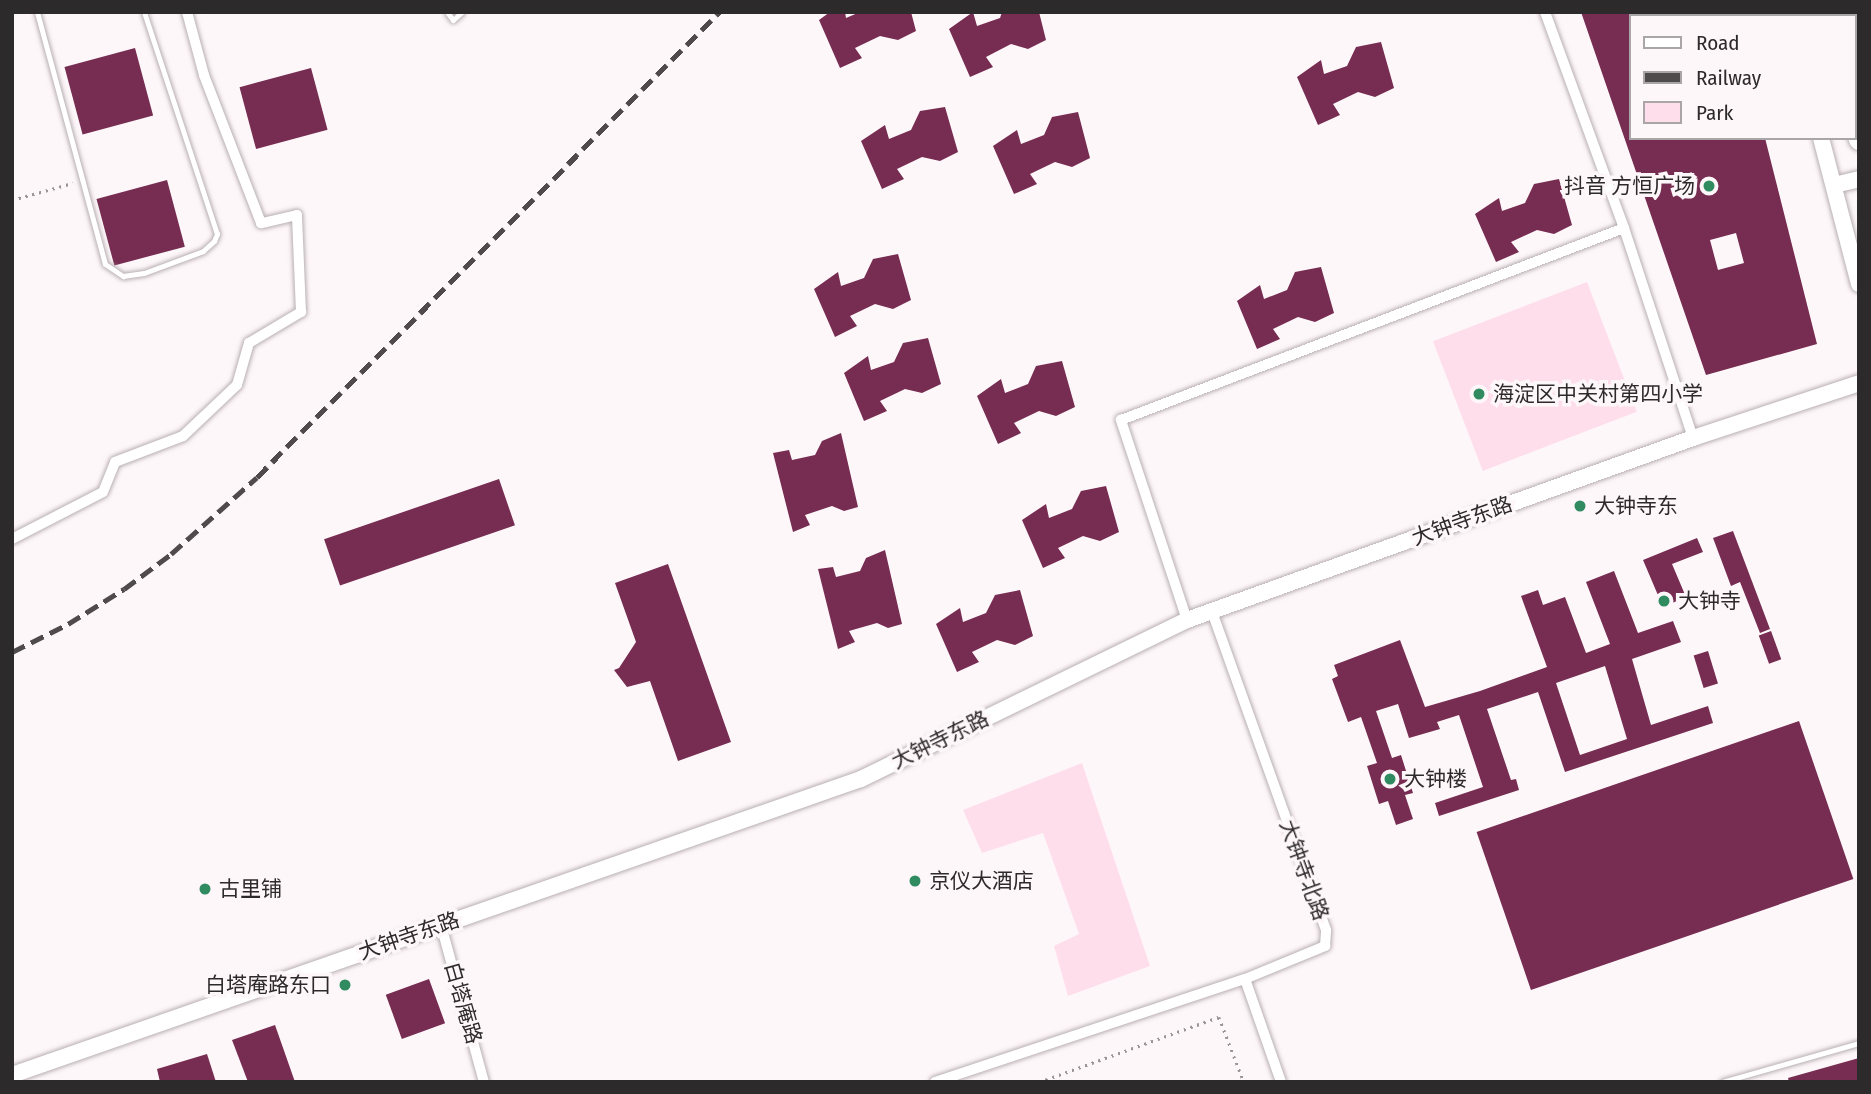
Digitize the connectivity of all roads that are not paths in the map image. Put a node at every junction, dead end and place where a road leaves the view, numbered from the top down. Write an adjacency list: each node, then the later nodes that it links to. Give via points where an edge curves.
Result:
1 (37, 12): 2 (lane, via 105,264 123,276 203,251 214,241 215,226)
2 (144, 12)
3 (187, 12): 16 (street, via 204,75 261,223 297,215 301,312 249,343 237,385 183,436 115,461 103,492)
4 (447, 12): 5 (lane, via 453,20)
5 (462, 12)
6 (1545, 12): 12 (street)
7 (1857, 12): 8 (highway)
8 (1859, 19)
9 (1823, 140): 11 (street)
10 (1859, 179): 11 (street)
11 (1834, 185): 13 (street)
12 (1624, 228): 15 (street); 18 (street, via 1121,420)
13 (1859, 284)
14 (1859, 383): 15 (street, 大钟寺东路)
15 (1693, 438): 17 (street, 大钟寺东路)
16 (12, 539)
17 (1212, 611): 18 (street, 大钟寺东路); 20 (street, 大钟寺北路, via 1326,930 1325,946)
18 (1187, 620): 19 (street, 大钟寺东路, via 861,779)
19 (441, 925): 22 (street, 大钟寺东路); 23 (street, 白塔庵路)
20 (1245, 979): 24 (street); 25 (street)
21 (1859, 1043): 26 (lane)
22 (12, 1075)
23 (484, 1082)
24 (935, 1082)
25 (1281, 1082)
26 (1722, 1082)

